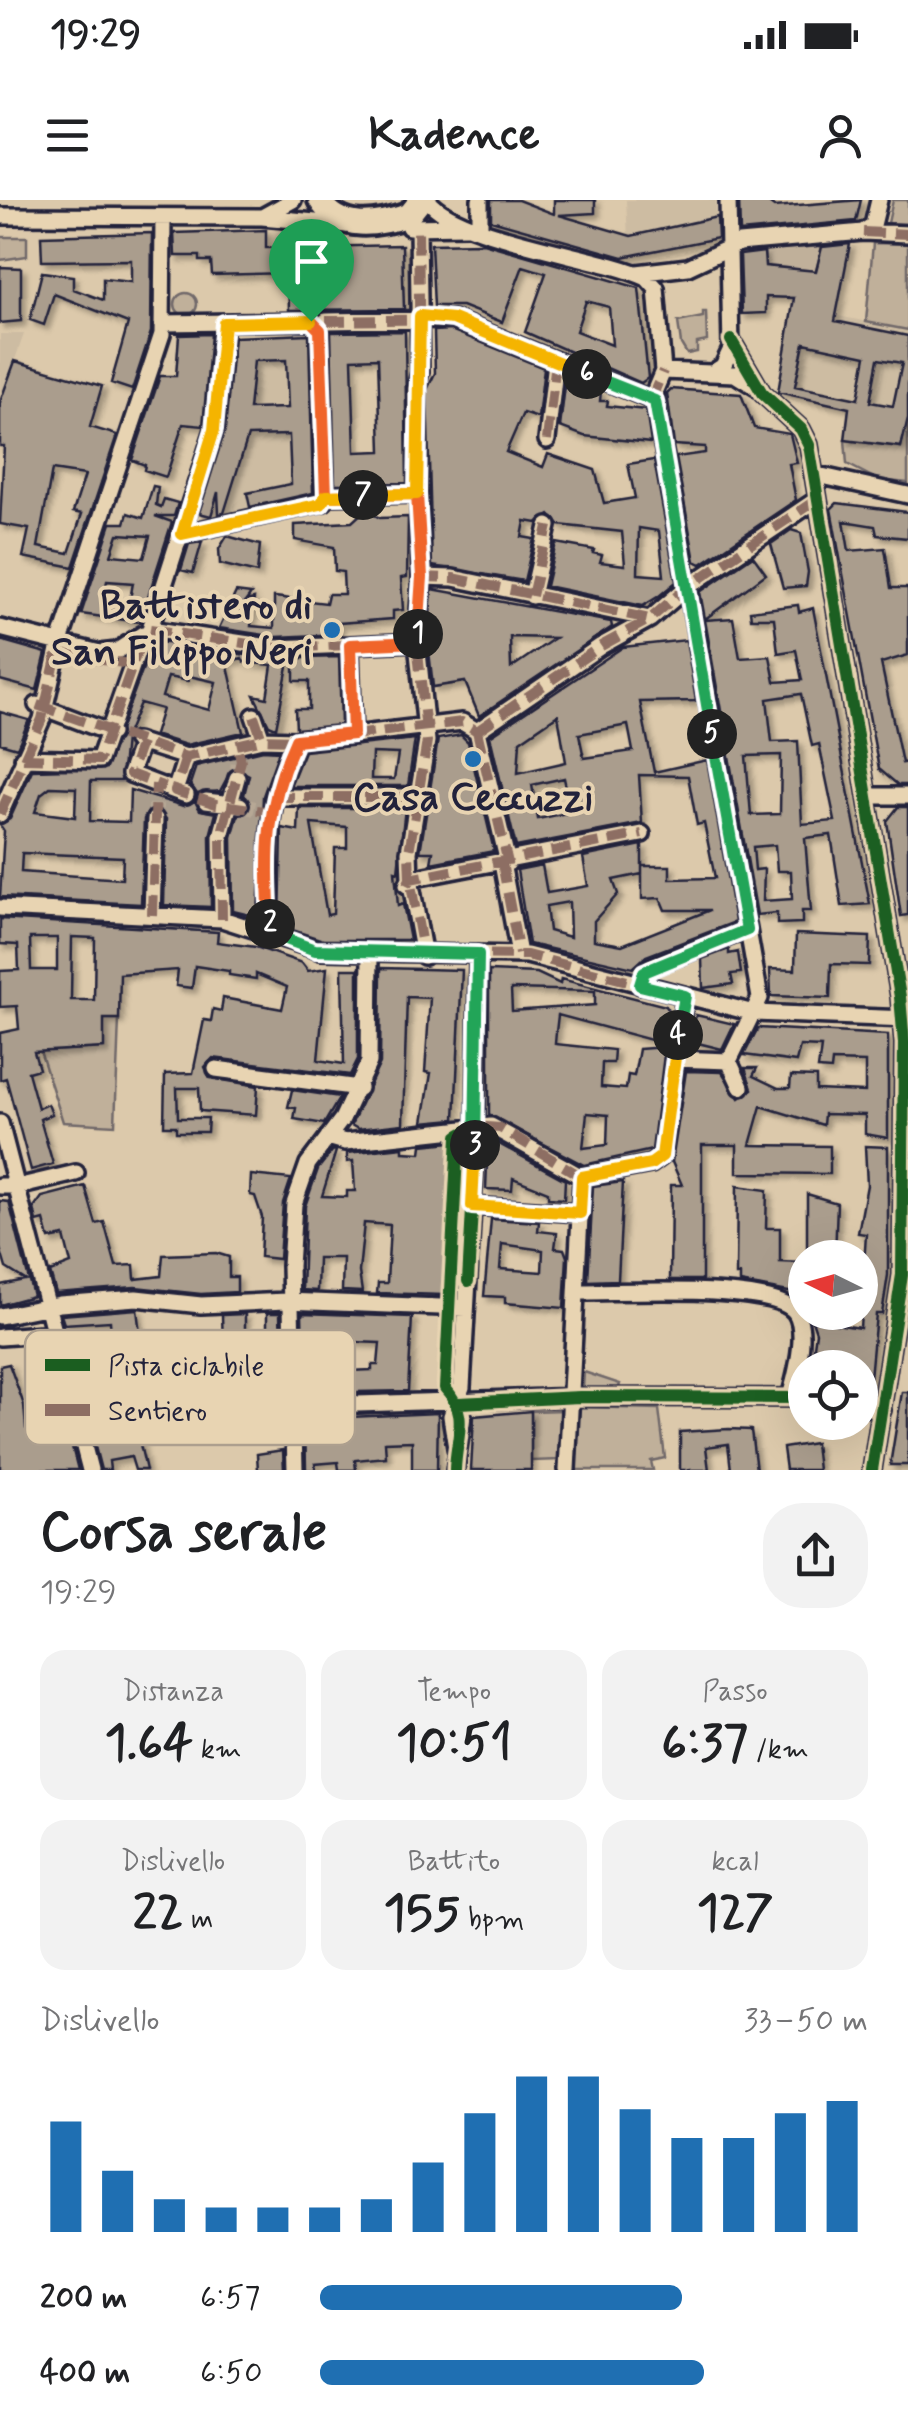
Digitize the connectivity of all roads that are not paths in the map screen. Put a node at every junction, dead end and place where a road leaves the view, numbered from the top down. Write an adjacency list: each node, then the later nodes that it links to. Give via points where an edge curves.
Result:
1 (293, 200): 10 (street)
2 (320, 200): 12 (street, via 333,216)
3 (420, 200): 12 (street, via 409,215)
4 (428, 200): 14 (street)
5 (480, 200): 14 (street)
6 (728, 200): 17 (street)
7 (879, 200): 15 (street, via 873,225)
8 (35, 207): 9 (street); 11 (street)
9 (0, 216)
10 (262, 217): 11 (street); 12 (street)
11 (163, 218): 23 (street)
12 (368, 225): 13 (street)
13 (418, 227): 14 (street); 22 (street)
14 (475, 227): 19 (street)
15 (863, 232): 16 (street); 17 (street)
16 (908, 234)
17 (728, 245): 18 (street); 20 (street)
18 (680, 269): 19 (street); 20 (street, via 719,274); 21 (street)
19 (637, 273): 21 (street, via 652,282)
20 (727, 286): 26 (street)
21 (658, 303): 27 (street)
22 (420, 316): 25 (street); 28 (street, via 453,319); 36 (street)
23 (163, 323): 24 (street); 50 (street)
24 (224, 323): 25 (street); 41 (street, via 214,430)
25 (323, 325): 38 (street)
26 (731, 340): 31 (street, via 727,360); 32 (street)
27 (663, 348): 29 (street); 30 (street)
28 (556, 361): 33 (street); 34 (street)
29 (662, 371): 30 (street); 33 (street)
30 (680, 371): 31 (street)
31 (710, 374): 32 (street, via 739,375)
32 (759, 390): 35 (street, via 804,433)
33 (655, 401): 43 (street)
34 (547, 440)
35 (813, 474): 37 (street); 39 (street)
36 (417, 494): 38 (street); 42 (street)
37 (908, 495)
38 (325, 499): 41 (street)
39 (816, 500): 43 (street); 63 (street)
40 (548, 526): 44 (street)
41 (182, 534): 47 (street)
42 (422, 577): 44 (street); 48 (street)
43 (686, 588): 45 (street); 77 (street)
44 (532, 596): 45 (street)
45 (650, 619): 55 (street)
46 (0, 628): 50 (street)
47 (146, 633): 49 (street, via 276,648); 50 (street, via 108,653); 51 (street)
48 (417, 642): 49 (street); 56 (street)
49 (345, 645): 57 (street)
50 (58, 649): 51 (street); 52 (street)
51 (130, 664): 54 (street)
52 (42, 706): 54 (street); 61 (street)
53 (254, 716): 58 (street)
54 (110, 732): 61 (street, via 98,760)
55 (477, 732): 56 (street, via 462,722); 72 (street)
56 (427, 734): 57 (street); 65 (street)
57 (350, 735): 59 (street)
58 (262, 739): 59 (street); 60 (street)
59 (296, 740): 68 (street)
60 (186, 757): 60 (street, via 181,793 130,774 139,742)
61 (23, 758): 69 (street)
62 (237, 778): 67 (street)
63 (869, 796): 64 (street); 86 (street)
64 (908, 796)
65 (417, 797): 68 (street); 73 (street)
66 (206, 801): 67 (street)
67 (234, 805): 76 (street, via 222,836)
68 (270, 806): 78 (street)
69 (0, 814)
70 (155, 819): 75 (street)
71 (642, 834): 72 (street)
72 (506, 863): 73 (street); 81 (street)
73 (408, 882): 82 (street)
74 (0, 908): 75 (street)
75 (152, 915): 76 (street)
76 (222, 917): 78 (street)
77 (747, 930): 83 (street, via 650,966); 85 (street, via 760,998)
78 (270, 933): 79 (street, via 310,949)
79 (370, 953): 82 (street); 91 (street, via 370,1057)
80 (478, 954): 81 (street); 82 (street); 93 (street)
81 (519, 954): 83 (street)
82 (424, 956)
83 (640, 985): 84 (street)
84 (685, 996): 85 (street); 87 (street)
85 (754, 1013): 86 (street); 88 (street)
86 (905, 1019): 115 (street, via 903,1263)
87 (675, 1059): 88 (street); 96 (street, via 660,1159)
88 (728, 1060): 90 (street)
89 (216, 1069): 91 (street)
90 (741, 1087)
91 (359, 1088): 94 (street)
92 (0, 1123): 97 (street)
93 (476, 1126): 94 (street, via 345,1142); 96 (street, via 500,1128); 98 (street)
94 (328, 1138): 101 (street, via 296,1192)
95 (76, 1173): 97 (street)
96 (582, 1177): 99 (street)
97 (8, 1186): 102 (street)
98 (472, 1206): 99 (street); 103 (street)
99 (580, 1213): 100 (street)
100 (577, 1292): 109 (street, via 781,1301 795,1312); 110 (street)
101 (293, 1302): 102 (street, via 201,1305 136,1298); 103 (street); 106 (street)
102 (50, 1305): 104 (street); 105 (street)
103 (466, 1308): 112 (street)
104 (0, 1316)
105 (55, 1330)
106 (294, 1330)
107 (25, 1335): 108 (street)
108 (0, 1336)
109 (799, 1350)
110 (572, 1397): 111 (street); 112 (street); 119 (street)
111 (788, 1398)
112 (459, 1402): 113 (street); 118 (street, via 451,1416)
113 (355, 1404)
114 (878, 1409): 115 (street)
115 (882, 1410): 120 (street)
116 (84, 1445): 117 (street)
117 (90, 1470)
118 (455, 1470)
119 (567, 1470)
120 (872, 1470)

